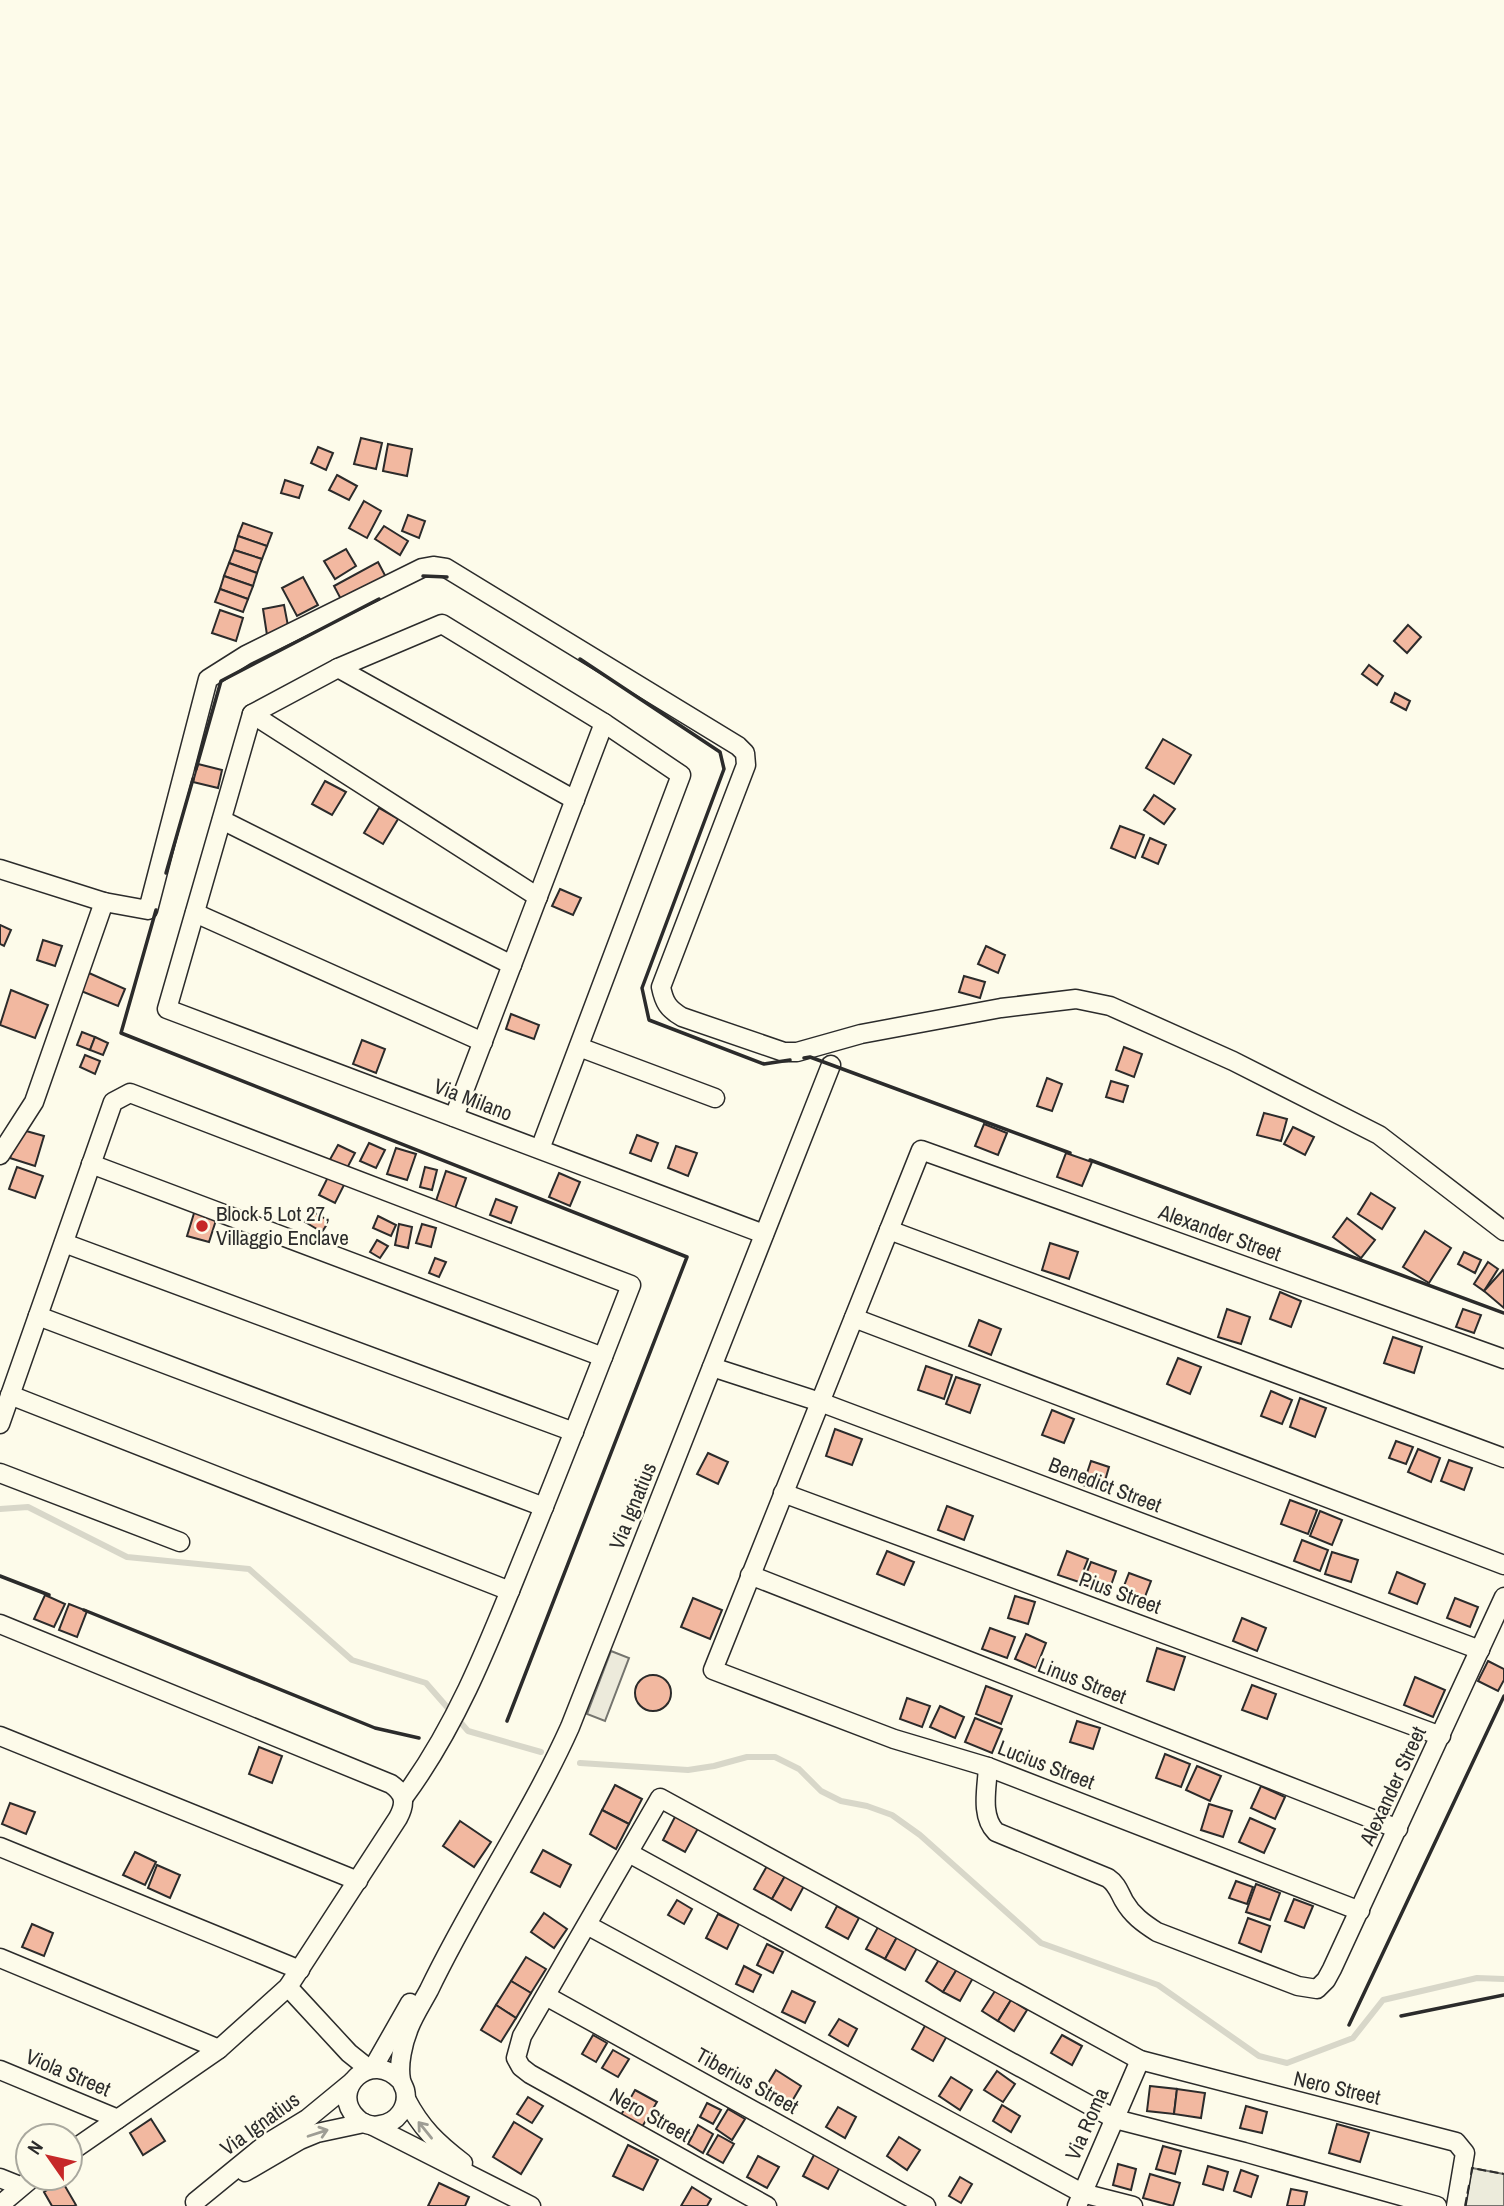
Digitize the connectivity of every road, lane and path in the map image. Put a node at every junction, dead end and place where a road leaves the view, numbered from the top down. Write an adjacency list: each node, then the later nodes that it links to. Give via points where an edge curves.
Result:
1 (338, 668): 2 (street); 3 (street, via 442,624); 4 (street)
2 (252, 714): 5 (street); 7 (street)
3 (604, 723): 4 (street); 12 (street, via 681,775)
4 (575, 800): 7 (street)
5 (222, 820): 9 (street); 10 (street)
6 (0, 869): 8 (street)
7 (538, 897): 10 (street)
8 (103, 902): 17 (street, via 34,1102); 20 (street, via 148,910 208,680 246,655 422,568 446,568 745,753 746,765 661,986 670,1010 784,1052 797,1052 861,1034 1001,1008 1076,999 1110,1006 1233,1061 1379,1135)
9 (195, 913): 11 (street); 15 (street, Via Milano, via 167,1009)
10 (512, 965): 11 (street)
11 (483, 1042): 15 (street)
12 (579, 1047): 14 (street); 16 (street)
13 (831, 1065): 21 (street, Via Ignatius)
14 (715, 1098)
15 (454, 1117): 16 (street, Via Milano)
16 (540, 1149): 21 (street, Via Milano)
17 (0, 1155)
18 (91, 1164): 22 (street); 25 (street); 25 (street, via 113,1102 130,1093 631,1285)
19 (889, 1230): 24 (street); 26 (street, Alexander Street, via 921,1150); 32 (street)
20 (1504, 1231)
21 (764, 1234): 27 (street, Via Ignatius)
22 (64, 1243): 23 (street); 31 (street)
23 (38, 1316): 28 (street); 35 (street)
24 (854, 1318): 29 (street); 37 (street)
25 (603, 1357): 31 (street)
26 (1504, 1359)
27 (712, 1367): 29 (street, Benedict Street); 53 (street, Via Ignatius, via 548,1776)
28 (10, 1395): 30 (street); 39 (street)
29 (820, 1402): 34 (street); 42 (street, Benedict Street)
30 (0, 1424)
31 (574, 1432): 35 (street)
32 (1504, 1458)
33 (0, 1473): 36 (street)
34 (783, 1493): 38 (street); 44 (street, Pius Street)
35 (544, 1507): 39 (street)
36 (180, 1542)
37 (1504, 1565)
38 (750, 1575): 45 (street, Lucius Street, via 713,1670 894,1739); 47 (street, Linus Street)
39 (510, 1591): 46 (street, via 463,1700 429,1763)
40 (1504, 1597): 42 (street, Alexander Street)
41 (0, 1625): 46 (street, via 391,1784)
42 (1480, 1650): 44 (street, Alexander Street)
43 (0, 1736): 50 (street)
44 (1441, 1736): 47 (street, Alexander Street)
45 (988, 1767): 51 (street, Lucius Street); 51 (street, Alexander Street, via 987,1818 992,1828 1001,1836 1108,1878 1138,1919 1157,1932 1298,1986 1317,1989 1326,1980)
46 (404, 1797): 50 (street, via 398,1818)
47 (1398, 1829): 51 (street, Alexander Street)
48 (0, 1847): 55 (street)
49 (629, 1853): 52 (street); 59 (street, Nero Street, via 660,1798); 65 (street)
50 (358, 1881): 55 (street)
51 (1360, 1911)
52 (587, 1926): 57 (street); 70 (street)
53 (448, 1949): 61 (street, Via Ignatius); 62 (street, Via Ignatius, via 404,2041)
54 (0, 1958): 58 (street)
55 (300, 1970): 56 (street)
56 (288, 1987): 58 (street); 61 (street, via 349,2053)
57 (546, 1996): 74 (street, Nero Street, via 522,2036 516,2057 521,2067); 75 (street, Tiberius Street)
58 (219, 2049): 64 (street)
59 (1140, 2060): 65 (street, Via Roma); 78 (street, Nero Street, via 1456,2142 1465,2153)
60 (0, 2070): 64 (street, Viola Street)
61 (362, 2074): 62 (street, via 389,2071); 66 (street, via 348,2100 356,2117); 71 (street, Via Ignatius)
62 (401, 2081): 63 (street)
63 (406, 2099): 66 (street, via 398,2116 382,2125); 68 (street, one-way to 63, via 433,2139)
64 (118, 2119): 67 (street)
65 (1115, 2119): 70 (street, Via Roma); 77 (street)
66 (368, 2124): 68 (street); 71 (street, Via Ignatius, one-way to 66, via 300,2140)
67 (84, 2142)
68 (491, 2184): 73 (street)
69 (15, 2192): 72 (street)
70 (1079, 2199): 76 (street)
71 (191, 2204)
72 (0, 2205)
73 (531, 2206)
74 (767, 2206)
75 (926, 2206)
76 (1133, 2206)
77 (1437, 2206)
78 (1456, 2206)

